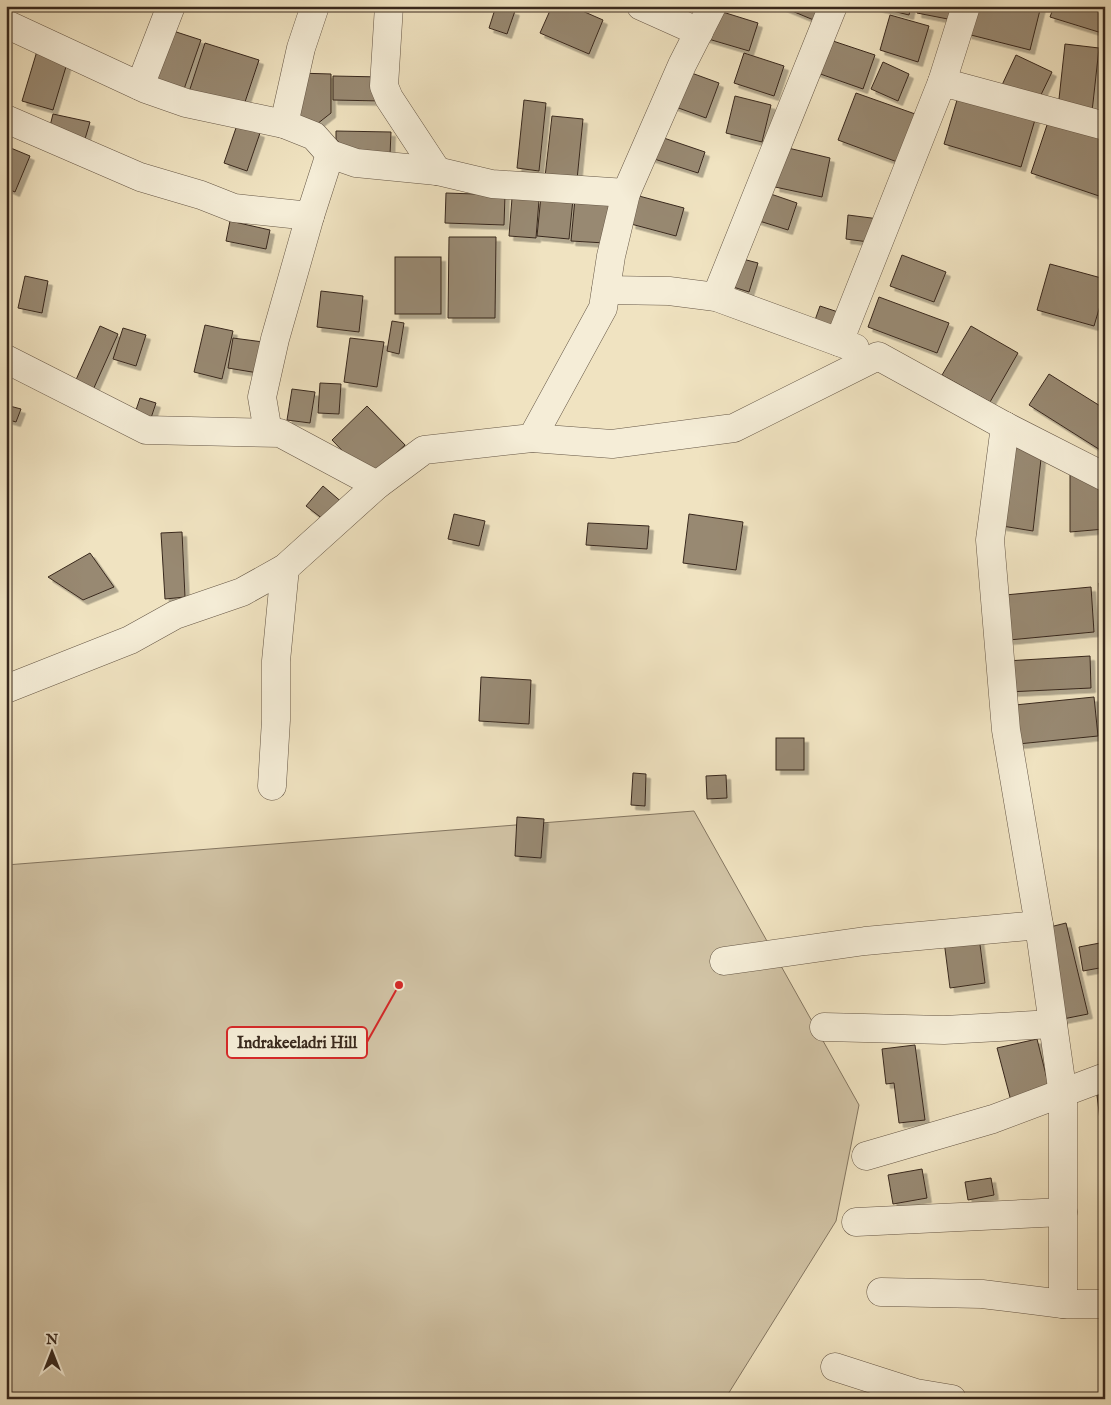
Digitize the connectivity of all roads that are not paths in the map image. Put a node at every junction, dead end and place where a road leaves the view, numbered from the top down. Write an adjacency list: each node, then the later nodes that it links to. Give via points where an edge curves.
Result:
1 (171, 6): 11 (street)
2 (315, 6): 13 (street)
3 (641, 6): 9 (street)
4 (712, 6): 9 (street)
5 (833, 6): 20 (street)
6 (966, 6): 10 (street)
7 (386, 7): 16 (street, via 384,86)
8 (6, 24): 11 (street)
9 (699, 32): 17 (street)
10 (942, 82): 14 (street); 21 (street)
11 (140, 86): 13 (street, via 186,102)
12 (6, 119): 18 (street, via 140,177 234,208)
13 (284, 124): 15 (street, via 314,136)
14 (1105, 126)
15 (330, 154): 16 (street, via 356,163); 18 (street)
16 (437, 171): 17 (street, via 492,184)
17 (626, 193): 19 (street)
18 (310, 216): 25 (street, via 275,338 262,397)
19 (606, 290): 20 (street, via 669,291); 26 (street, via 603,308)
20 (716, 297): 21 (street)
21 (839, 342): 22 (street)
22 (878, 356): 24 (street); 26 (street, via 734,428 612,444)
23 (6, 359): 25 (street, via 146,430)
24 (1005, 426): 27 (street); 32 (street, via 990,540 1006,730)
25 (268, 432): 28 (street, via 280,433)
26 (532, 438): 28 (street, via 424,450)
27 (1105, 477)
28 (377, 485): 29 (street)
29 (285, 568): 30 (street, via 242,592 175,615 130,640); 31 (street, via 276,661)
30 (6, 689)
31 (272, 786)
32 (1039, 925): 33 (street, via 866,941); 34 (street)
33 (724, 961)
34 (1053, 1024): 35 (street, via 944,1030); 37 (street)
35 (824, 1026)
36 (1105, 1077): 37 (street)
37 (1063, 1095): 38 (street, via 994,1119); 39 (street)
38 (866, 1156)
39 (1063, 1212): 40 (street); 42 (street)
40 (856, 1222)
41 (881, 1292): 42 (street, via 982,1294)
42 (1064, 1304): 43 (street)
43 (1105, 1304)
44 (834, 1367): 45 (street, via 916,1394)
45 (952, 1399)

